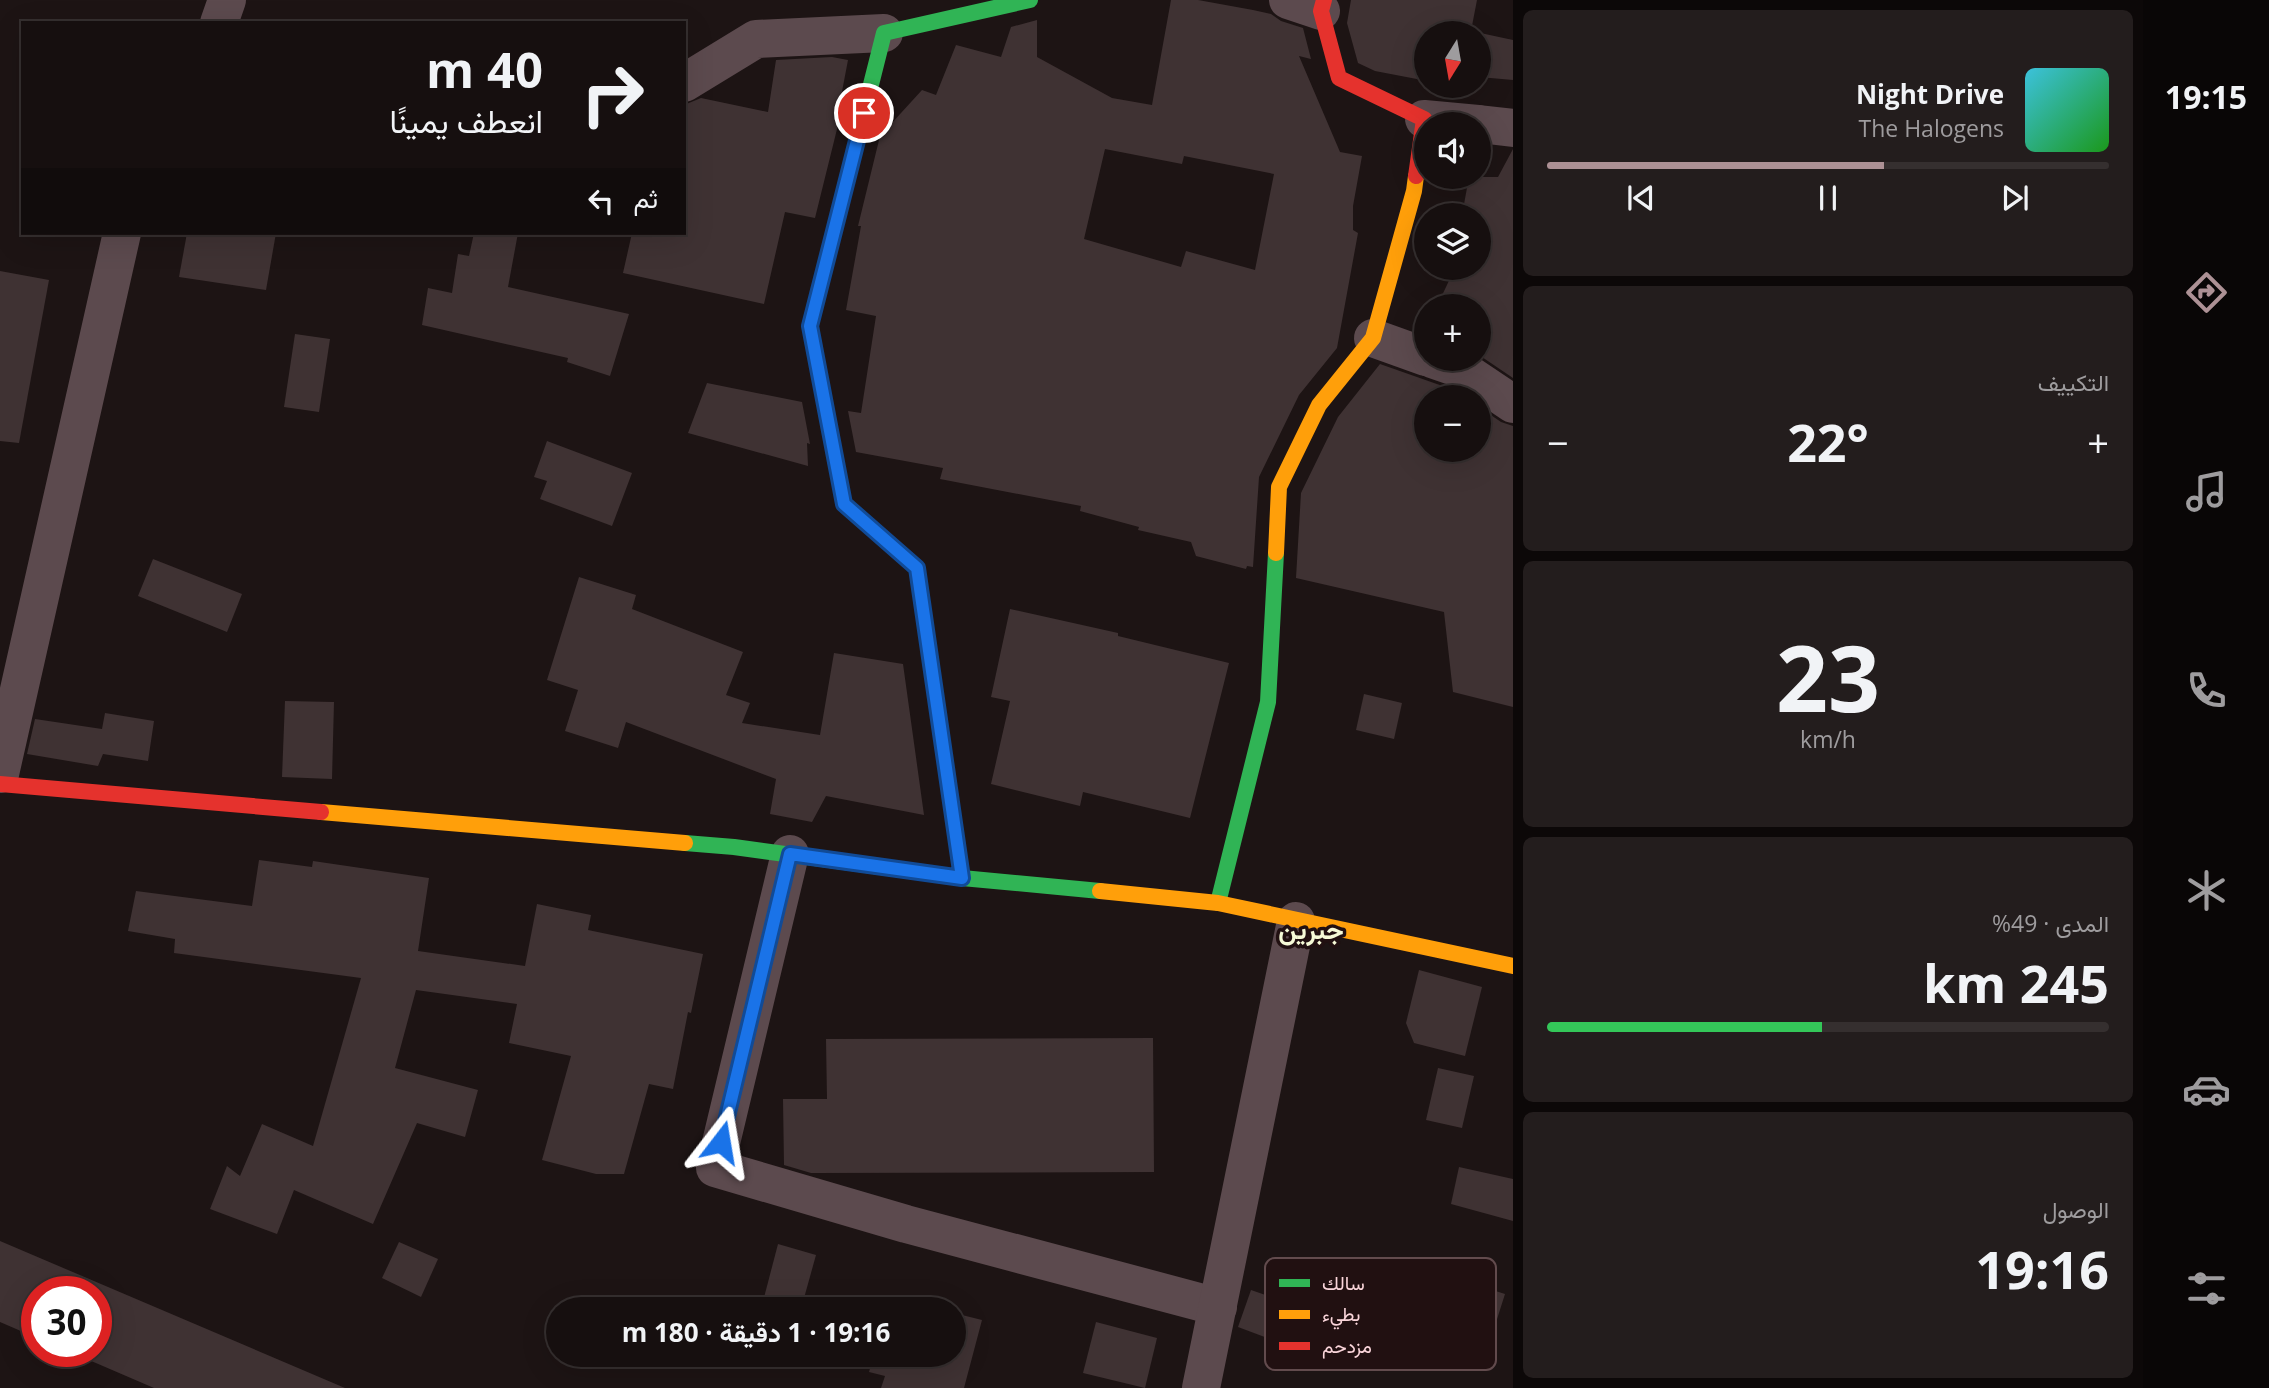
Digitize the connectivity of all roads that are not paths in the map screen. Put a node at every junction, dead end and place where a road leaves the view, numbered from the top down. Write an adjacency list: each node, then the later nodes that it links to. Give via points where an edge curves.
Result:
1 (226, 0): 4 (street)
2 (1030, 0): 5 (street)
3 (1311, 4): 7 (street, via 1339,78)
4 (220, 21)
5 (884, 33): 6 (street, via 756,39); 19 (street, via 810,326 844,504 917,568)
6 (686, 82)
7 (1414, 114)
8 (1491, 125): 9 (street)
9 (1513, 128)
10 (1414, 189): 12 (street)
11 (122, 235): 16 (street)
12 (1373, 338): 13 (street); 20 (street, via 1319,405 1279,487 1268,702)
13 (1414, 353)
14 (1464, 371): 15 (street)
15 (1513, 404)
16 (0, 774)
17 (0, 784): 18 (street)
18 (790, 854): 19 (street); 23 (street, via 715,1168)
19 (962, 878): 20 (street)
20 (1219, 903): 21 (street)
21 (1296, 920): 22 (street); 23 (street)
22 (1513, 966)
23 (1218, 1307): 24 (street)
24 (1201, 1388)

